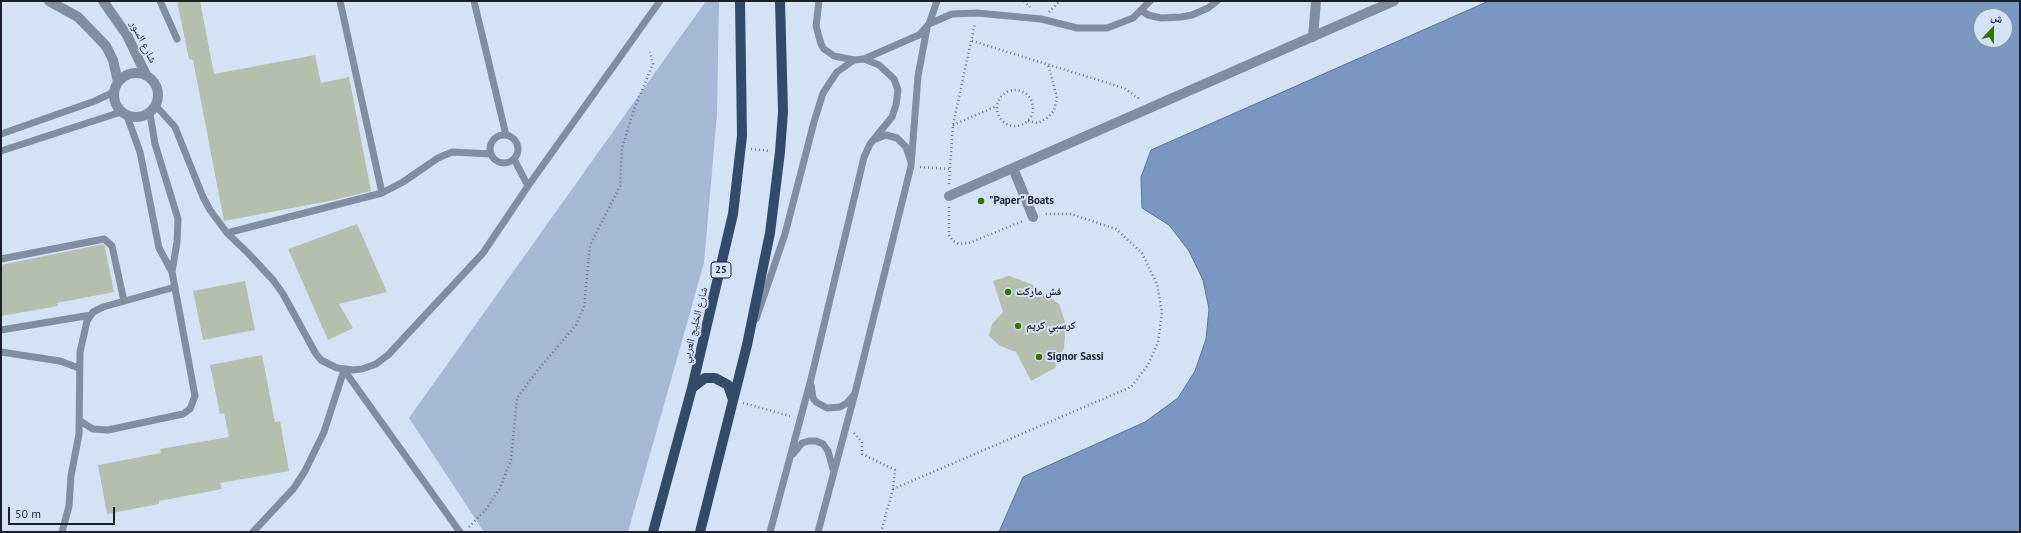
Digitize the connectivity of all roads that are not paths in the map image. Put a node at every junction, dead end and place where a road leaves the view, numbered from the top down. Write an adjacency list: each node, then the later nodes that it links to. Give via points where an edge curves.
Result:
1 (49, 1): 22 (street, via 78,18 100,39 111,53)
2 (103, 1): 21 (street, شارع السور, via 127,35)
3 (160, 1): 18 (lane)
4 (340, 1): 35 (lane)
5 (474, 1): 27 (lane)
6 (660, 1): 34 (lane)
7 (740, 1): 50 (main road, شارع الخليج العربي / 25, via 741,148 734,214)
8 (780, 1): 45 (main road, via 783,81 780,152 770,233)
9 (819, 1): 20 (lane, via 816,26 821,44 834,56)
10 (937, 1): 16 (lane)
11 (1150, 1): 15 (lane)
12 (1217, 1): 15 (lane, via 1203,10 1181,18 1161,18)
13 (1316, 1): 17 (street)
14 (1394, 1): 17 (street)
15 (1142, 11): 16 (lane, via 1126,22 1097,29 1077,28 1041,19 977,13 952,14)
16 (928, 26): 19 (lane, via 911,39); 32 (lane, via 918,76)
17 (1313, 37): 33 (street)
18 (177, 39)
19 (864, 58): 20 (lane); 28 (lane, via 888,72 898,90 892,117)
20 (854, 60): 45 (lane, via 837,72 823,93 785,234)
21 (146, 75): 22 (street, via 131,74); 24 (street, via 158,88 159,96)
22 (118, 82): 23 (street)
23 (114, 92): 25 (street, via 116,105); 26 (lane)
24 (153, 110): 25 (street, via 137,118); 38 (lane, via 175,127 203,197); 40 (lane, via 155,144 178,219)
25 (124, 114): 29 (lane); 40 (lane, via 140,152 159,248)
26 (1, 134)
27 (506, 135): 30 (lane, via 493,140); 31 (lane, via 515,139 518,145)
28 (870, 144): 32 (lane, via 882,136 890,135 897,138 906,147); 49 (lane, via 864,157)
29 (1, 152)
30 (491, 154): 31 (lane, via 503,163); 35 (lane, via 452,152 431,161 404,182)
31 (514, 159): 34 (lane)
32 (912, 166): 51 (lane)
33 (1013, 168): 36 (street); 37 (street)
34 (528, 186): 48 (lane, via 483,254 388,355 369,367)
35 (382, 193): 38 (lane)
36 (949, 196)
37 (1033, 216)
38 (227, 233): 48 (lane, via 273,280 316,354 328,364)
39 (1, 259): 42 (lane, via 104,240 110,243 113,250)
40 (172, 272): 41 (lane)
41 (175, 288): 42 (lane); 53 (lane, via 194,389 194,400 190,409 183,414 108,430 93,429)
42 (124, 301): 43 (lane, via 104,307)
43 (90, 315): 44 (lane); 47 (lane, via 85,326)
44 (1, 330)
45 (747, 345): 52 (main road)
46 (1, 352): 47 (lane, via 60,361)
47 (79, 368): 53 (lane)
48 (344, 370): 57 (lane, via 327,425 305,471 294,488); 58 (lane)
49 (811, 379): 51 (lane, via 813,398 819,405 827,408 844,405); 54 (lane)
50 (692, 388): 52 (main road, via 704,378 715,378 728,385); 59 (main road, شارع الخليج العربي / 25)
51 (855, 393): 55 (lane)
52 (733, 400): 60 (main road)
53 (80, 421): 56 (lane, via 69,506)
54 (789, 462): 55 (lane, via 799,445 805,441 816,442 823,444 828,451); 61 (lane)
55 (834, 473): 62 (lane)
56 (62, 532)
57 (252, 532)
58 (460, 532)
59 (654, 532)
60 (700, 532)
61 (770, 532)
62 (818, 532)

